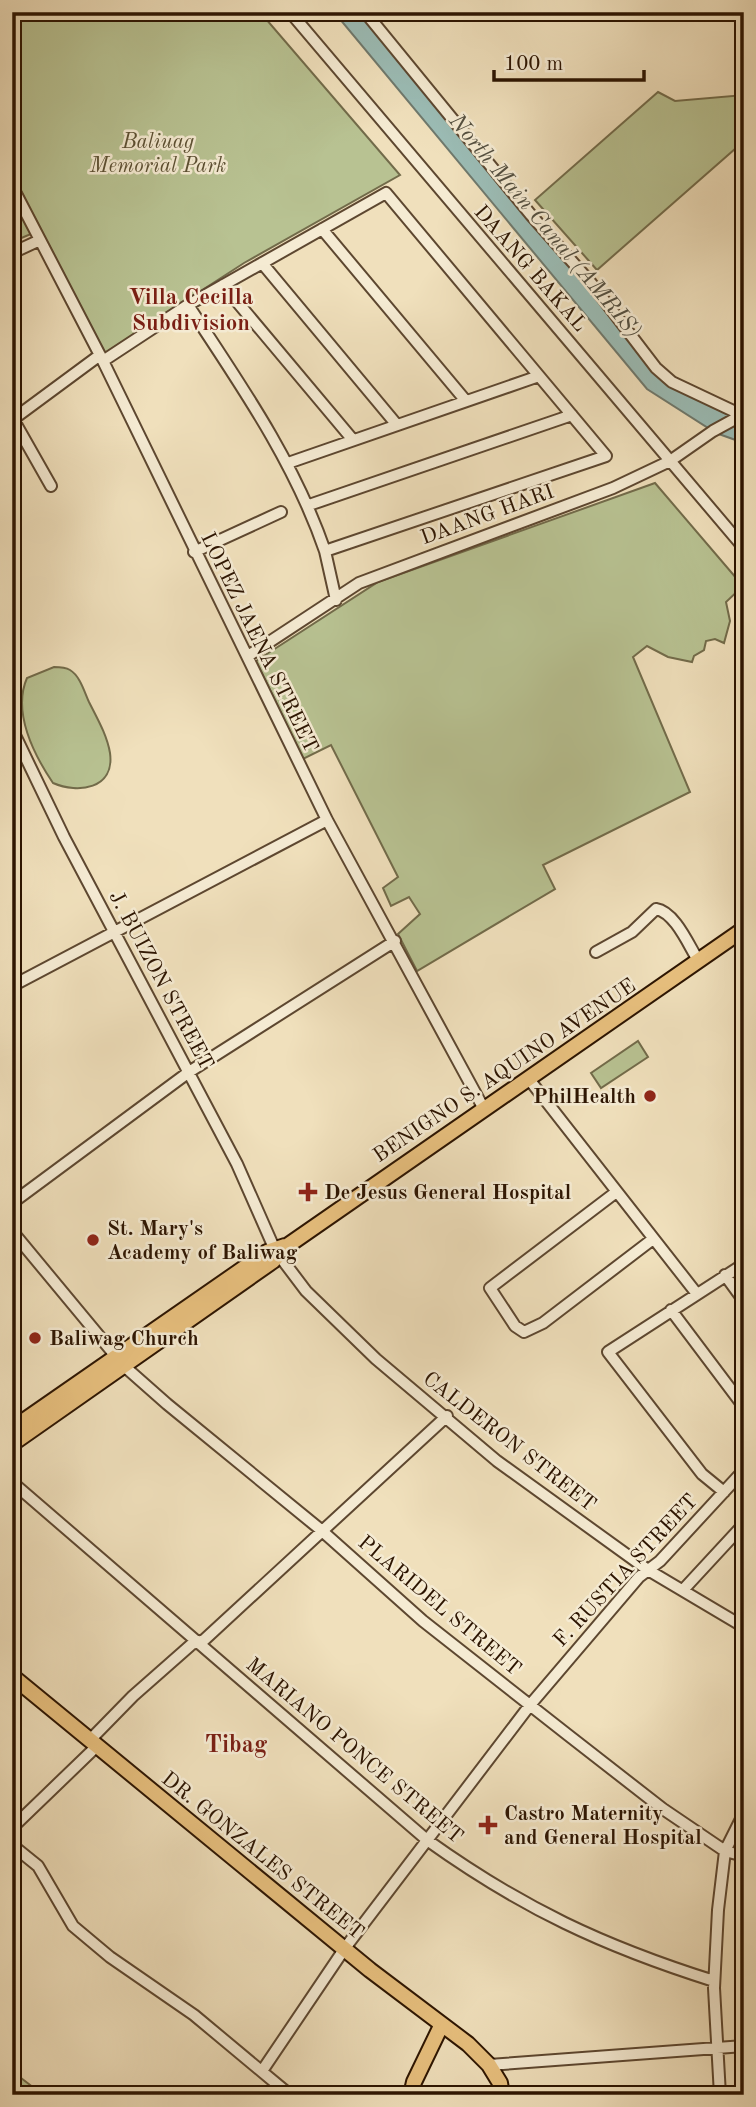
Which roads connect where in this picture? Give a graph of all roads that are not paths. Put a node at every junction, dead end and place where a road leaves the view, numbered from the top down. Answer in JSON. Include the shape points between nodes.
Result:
{"nodes":[{"id":1,"x":290,"y":12,"type":"edge"},
{"id":2,"x":365,"y":12,"type":"edge"},
{"id":3,"x":12,"y":186,"type":"edge"},
{"id":4,"x":322,"y":229,"type":"junction"},
{"id":5,"x":40,"y":240,"type":"junction"},
{"id":6,"x":12,"y":253,"type":"edge"},
{"id":7,"x":262,"y":263,"type":"junction"},
{"id":8,"x":223,"y":285,"type":"junction"},
{"id":9,"x":188,"y":305,"type":"junction"},
{"id":10,"x":102,"y":358,"type":"junction"},
{"id":11,"x":539,"y":376,"type":"junction"},
{"id":12,"x":466,"y":401,"type":"junction"},
{"id":13,"x":572,"y":415,"type":"junction"},
{"id":14,"x":743,"y":415,"type":"edge"},
{"id":15,"x":13,"y":420,"type":"edge"},
{"id":16,"x":397,"y":425,"type":"junction"},
{"id":17,"x":353,"y":440,"type":"junction"},
{"id":18,"x":670,"y":461,"type":"junction"},
{"id":19,"x":288,"y":463,"type":"junction"},
{"id":20,"x":51,"y":486,"type":"dead end"},
{"id":21,"x":309,"y":505,"type":"junction"},
{"id":22,"x":281,"y":512,"type":"dead end"},
{"id":23,"x":744,"y":548,"type":"edge"},
{"id":24,"x":325,"y":551,"type":"junction"},
{"id":25,"x":194,"y":552,"type":"junction"},
{"id":26,"x":336,"y":600,"type":"junction"},
{"id":27,"x":248,"y":656,"type":"junction"},
{"id":28,"x":12,"y":729,"type":"edge"},
{"id":29,"x":327,"y":820,"type":"junction"},
{"id":30,"x":744,"y":929,"type":"edge"},
{"id":31,"x":116,"y":931,"type":"junction"},
{"id":32,"x":395,"y":941,"type":"junction"},
{"id":33,"x":596,"y":952,"type":"dead end"},
{"id":34,"x":698,"y":960,"type":"junction"},
{"id":35,"x":12,"y":986,"type":"edge"},
{"id":36,"x":189,"y":1072,"type":"junction"},
{"id":37,"x":528,"y":1078,"type":"junction"},
{"id":38,"x":484,"y":1109,"type":"junction"},
{"id":39,"x":615,"y":1193,"type":"junction"},
{"id":40,"x":12,"y":1203,"type":"edge"},
{"id":41,"x":12,"y":1231,"type":"edge"},
{"id":42,"x":653,"y":1239,"type":"junction"},
{"id":43,"x":280,"y":1250,"type":"junction"},
{"id":44,"x":744,"y":1264,"type":"edge"},
{"id":45,"x":725,"y":1275,"type":"junction"},
{"id":46,"x":697,"y":1294,"type":"junction"},
{"id":47,"x":744,"y":1301,"type":"edge"},
{"id":48,"x":671,"y":1310,"type":"junction"},
{"id":49,"x":121,"y":1361,"type":"junction"},
{"id":50,"x":744,"y":1407,"type":"edge"},
{"id":51,"x":447,"y":1416,"type":"junction"},
{"id":52,"x":12,"y":1429,"type":"edge"},
{"id":53,"x":12,"y":1444,"type":"edge"},
{"id":54,"x":744,"y":1470,"type":"edge"},
{"id":55,"x":12,"y":1482,"type":"edge"},
{"id":56,"x":724,"y":1492,"type":"junction"},
{"id":57,"x":744,"y":1524,"type":"edge"},
{"id":58,"x":321,"y":1530,"type":"junction"},
{"id":59,"x":648,"y":1570,"type":"junction"},
{"id":60,"x":683,"y":1590,"type":"junction"},
{"id":61,"x":744,"y":1626,"type":"edge"},
{"id":62,"x":198,"y":1642,"type":"junction"},
{"id":63,"x":12,"y":1676,"type":"edge"},
{"id":64,"x":530,"y":1704,"type":"junction"},
{"id":65,"x":94,"y":1743,"type":"junction"},
{"id":66,"x":744,"y":1813,"type":"edge"},
{"id":67,"x":12,"y":1828,"type":"edge"},
{"id":68,"x":427,"y":1840,"type":"junction"},
{"id":69,"x":12,"y":1845,"type":"edge"},
{"id":70,"x":725,"y":1851,"type":"junction"},
{"id":71,"x":744,"y":1856,"type":"edge"},
{"id":72,"x":345,"y":1948,"type":"junction"},
{"id":73,"x":714,"y":1981,"type":"junction"},
{"id":74,"x":441,"y":2026,"type":"junction"},
{"id":75,"x":744,"y":2046,"type":"edge"},
{"id":76,"x":717,"y":2048,"type":"junction"},
{"id":77,"x":489,"y":2065,"type":"junction"},
{"id":78,"x":262,"y":2071,"type":"junction"},
{"id":79,"x":290,"y":2095,"type":"edge"},
{"id":80,"x":411,"y":2095,"type":"edge"},
{"id":81,"x":502,"y":2095,"type":"edge"},
{"id":82,"x":720,"y":2095,"type":"edge"}],
"edges":[{"from":1,"to":18,"type":"street","name":"DAANG BAKAL"},
{"from":2,"to":14,"type":"street","via":[[592,284],[656,368],[672,382]]},
{"from":3,"to":5,"type":"street","name":"LOPEZ JAENA STREET"},
{"from":4,"to":7,"type":"street"},
{"from":4,"to":11,"type":"street","via":[[386,193]]},
{"from":4,"to":12,"type":"street"},
{"from":5,"to":6,"type":"street"},
{"from":5,"to":10,"type":"street","name":"LOPEZ JAENA STREET"},
{"from":7,"to":8,"type":"street"},
{"from":7,"to":16,"type":"street"},
{"from":8,"to":9,"type":"street"},
{"from":8,"to":17,"type":"street"},
{"from":9,"to":10,"type":"street"},
{"from":9,"to":19,"type":"street"},
{"from":10,"to":15,"type":"street"},
{"from":10,"to":25,"type":"street","name":"LOPEZ JAENA STREET"},
{"from":11,"to":12,"type":"street"},
{"from":11,"to":13,"type":"street"},
{"from":12,"to":16,"type":"street"},
{"from":13,"to":21,"type":"street"},
{"from":13,"to":24,"type":"street","via":[[606,456]]},
{"from":14,"to":18,"type":"street","name":"DAANG HARI"},
{"from":15,"to":20,"type":"street"},
{"from":16,"to":17,"type":"street"},
{"from":17,"to":19,"type":"street"},
{"from":18,"to":23,"type":"street","name":"DAANG BAKAL"},
{"from":18,"to":26,"type":"street","name":"DAANG HARI","via":[[613,488],[368,579]]},
{"from":19,"to":21,"type":"street"},
{"from":21,"to":24,"type":"street"},
{"from":22,"to":25,"type":"street"},
{"from":24,"to":26,"type":"street"},
{"from":25,"to":27,"type":"street","name":"LOPEZ JAENA STREET"},
{"from":26,"to":27,"type":"street","name":"DAANG HARI"},
{"from":27,"to":29,"type":"street","name":"LOPEZ JAENA STREET"},
{"from":28,"to":31,"type":"street","name":"J. BUIZON STREET"},
{"from":29,"to":31,"type":"street"},
{"from":29,"to":32,"type":"street","name":"LOPEZ JAENA STREET"},
{"from":30,"to":34,"type":"main road","name":"BENIGNO S. AQUINO AVENUE"},
{"from":31,"to":35,"type":"street"},
{"from":31,"to":36,"type":"street","name":"J. BUIZON STREET"},
{"from":32,"to":36,"type":"street"},
{"from":32,"to":38,"type":"street","name":"LOPEZ JAENA STREET"},
{"from":33,"to":34,"type":"street","via":[[632,932],[656,909],[671,918]]},
{"from":34,"to":37,"type":"main road","name":"BENIGNO S. AQUINO AVENUE"},
{"from":36,"to":40,"type":"street"},
{"from":36,"to":43,"type":"street","name":"J. BUIZON STREET"},
{"from":37,"to":38,"type":"main road","name":"BENIGNO S. AQUINO AVENUE"},
{"from":37,"to":39,"type":"street"},
{"from":38,"to":43,"type":"main road","name":"BENIGNO S. AQUINO AVENUE"},
{"from":39,"to":42,"type":"street"},
{"from":39,"to":42,"type":"street","via":[[490,1289],[514,1326],[524,1332],[543,1323]]},
{"from":41,"to":49,"type":"street","name":"PLARIDEL STREET"},
{"from":42,"to":46,"type":"street"},
{"from":43,"to":49,"type":"main road","name":"BENIGNO S. AQUINO AVENUE","via":[[267,1252]]},
{"from":43,"to":51,"type":"street","name":"CALDERON STREET","via":[[306,1291],[376,1359]]},
{"from":44,"to":45,"type":"street"},
{"from":45,"to":46,"type":"street"},
{"from":45,"to":47,"type":"street"},
{"from":46,"to":48,"type":"street"},
{"from":48,"to":50,"type":"street"},
{"from":48,"to":56,"type":"street","via":[[608,1352],[694,1465]]},
{"from":49,"to":52,"type":"main road","name":"BENIGNO S. AQUINO AVENUE"},
{"from":49,"to":53,"type":"main road","name":"BENIGNO S. AQUINO AVENUE"},
{"from":49,"to":58,"type":"street","name":"PLARIDEL STREET"},
{"from":51,"to":58,"type":"street"},
{"from":51,"to":59,"type":"street","name":"CALDERON STREET","via":[[536,1490]]},
{"from":54,"to":56,"type":"street","name":"F. RUSTIA STREET"},
{"from":55,"to":62,"type":"street","name":"MARIANO PONCE STREET"},
{"from":56,"to":59,"type":"street","name":"F. RUSTIA STREET"},
{"from":57,"to":60,"type":"street"},
{"from":58,"to":62,"type":"street"},
{"from":58,"to":64,"type":"street","name":"PLARIDEL STREET","via":[[423,1621]]},
{"from":59,"to":60,"type":"street","name":"CALDERON STREET"},
{"from":59,"to":64,"type":"street","name":"F. RUSTIA STREET"},
{"from":60,"to":61,"type":"street","name":"CALDERON STREET"},
{"from":62,"to":65,"type":"street","via":[[133,1696]]},
{"from":62,"to":68,"type":"street","name":"MARIANO PONCE STREET"},
{"from":63,"to":65,"type":"main road","name":"DR. GONZALES STREET"},
{"from":64,"to":68,"type":"street","name":"F. RUSTIA STREET"},
{"from":64,"to":70,"type":"street","name":"PLARIDEL STREET","via":[[663,1809]]},
{"from":65,"to":67,"type":"street"},
{"from":65,"to":72,"type":"main road","name":"DR. GONZALES STREET"},
{"from":66,"to":70,"type":"street"},
{"from":68,"to":72,"type":"street","name":"F. RUSTIA STREET"},
{"from":68,"to":73,"type":"street","name":"MARIANO PONCE STREET","via":[[474,1873],[578,1932],[639,1958]]},
{"from":69,"to":78,"type":"street","via":[[38,1867],[73,1926]]},
{"from":70,"to":71,"type":"street","name":"PLARIDEL STREET"},
{"from":70,"to":73,"type":"street"},
{"from":72,"to":74,"type":"main road","name":"DR. GONZALES STREET"},
{"from":72,"to":78,"type":"street","name":"F. RUSTIA STREET"},
{"from":73,"to":76,"type":"street"},
{"from":74,"to":77,"type":"main road","name":"DR. GONZALES STREET"},
{"from":74,"to":80,"type":"main road"},
{"from":75,"to":76,"type":"street"},
{"from":76,"to":77,"type":"street"},
{"from":76,"to":82,"type":"street"},
{"from":77,"to":81,"type":"main road","name":"DR. GONZALES STREET"},
{"from":78,"to":79,"type":"street"}]}
